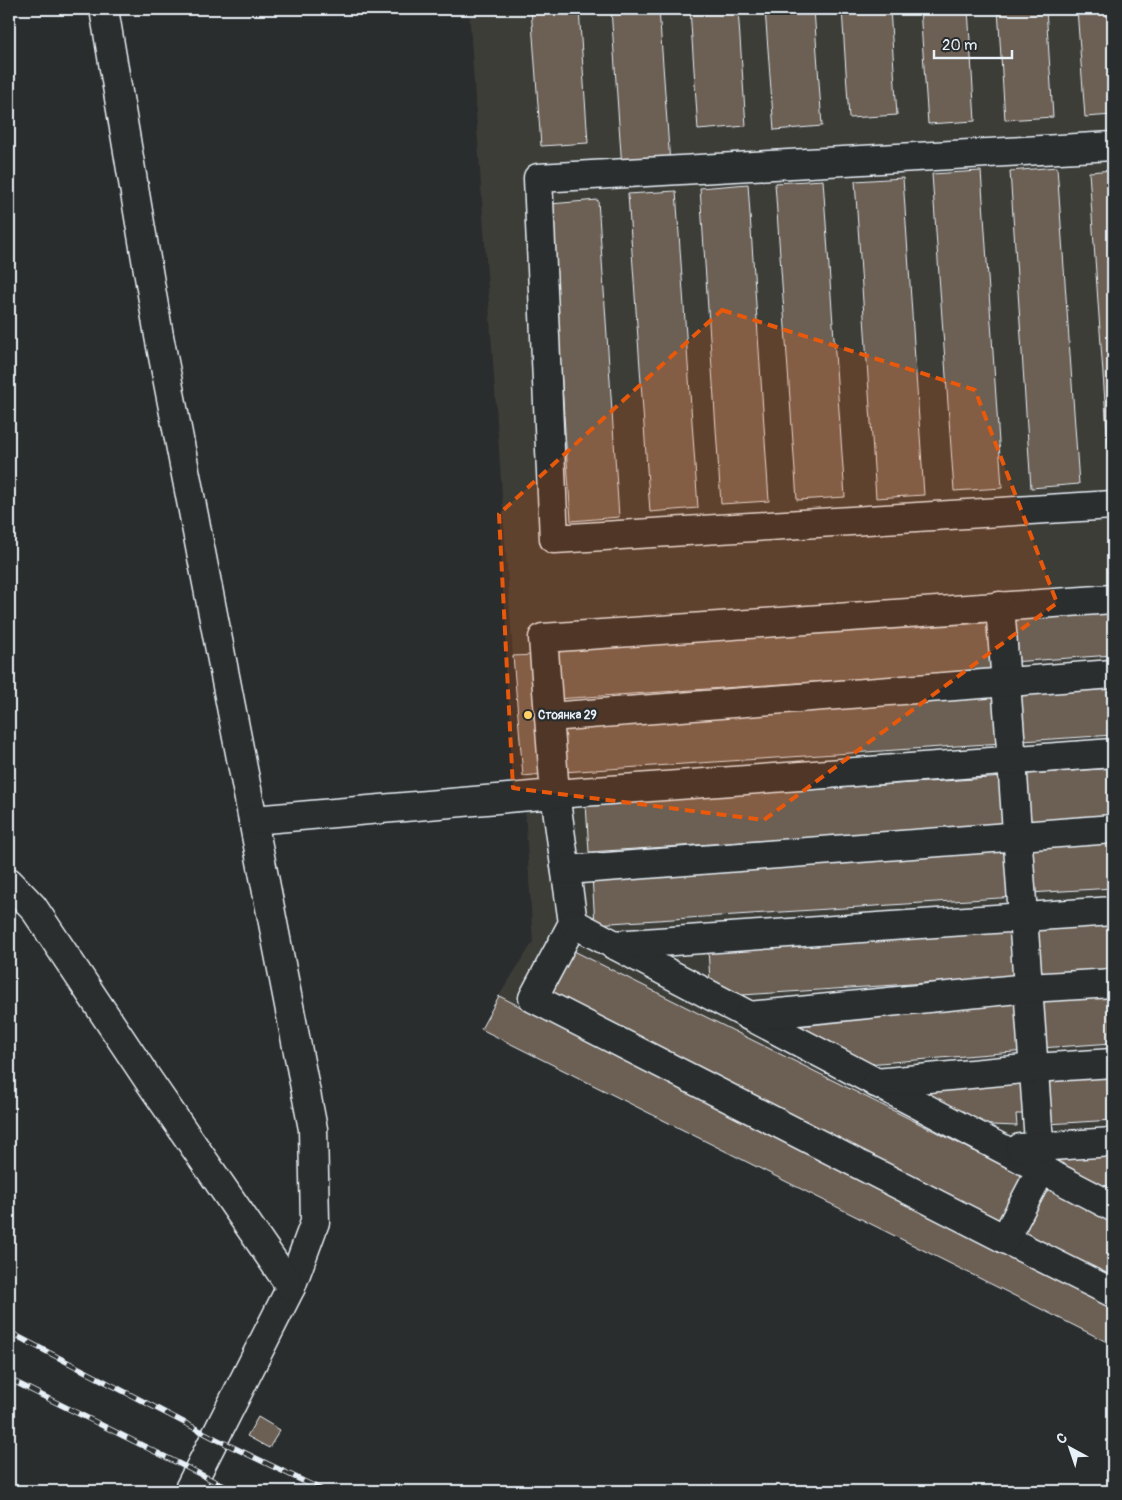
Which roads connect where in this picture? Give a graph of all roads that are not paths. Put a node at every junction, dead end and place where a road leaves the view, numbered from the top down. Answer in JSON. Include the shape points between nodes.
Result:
{"nodes":[{"id":1,"x":104,"y":9,"type":"edge"},
{"id":2,"x":1113,"y":146,"type":"edge"},
{"id":3,"x":1113,"y":505,"type":"edge"},
{"id":4,"x":1113,"y":598,"type":"edge"},
{"id":5,"x":1000,"y":606,"type":"junction"},
{"id":6,"x":1113,"y":674,"type":"edge"},
{"id":7,"x":1006,"y":681,"type":"junction"},
{"id":8,"x":549,"y":717,"type":"junction"},
{"id":9,"x":1113,"y":754,"type":"edge"},
{"id":10,"x":1012,"y":761,"type":"junction"},
{"id":11,"x":555,"y":794,"type":"junction"},
{"id":12,"x":253,"y":820,"type":"junction"},
{"id":13,"x":1113,"y":829,"type":"edge"},
{"id":14,"x":1018,"y":835,"type":"junction"},
{"id":15,"x":566,"y":870,"type":"junction"},
{"id":16,"x":9,"y":882,"type":"edge"},
{"id":17,"x":1113,"y":911,"type":"edge"},
{"id":18,"x":1023,"y":918,"type":"junction"},
{"id":19,"x":573,"y":923,"type":"junction"},
{"id":20,"x":614,"y":945,"type":"junction"},
{"id":21,"x":1113,"y":983,"type":"edge"},
{"id":22,"x":1028,"y":988,"type":"junction"},
{"id":23,"x":749,"y":1016,"type":"junction"},
{"id":24,"x":1113,"y":1063,"type":"edge"},
{"id":25,"x":1034,"y":1068,"type":"junction"},
{"id":26,"x":876,"y":1083,"type":"junction"},
{"id":27,"x":1113,"y":1142,"type":"edge"},
{"id":28,"x":1040,"y":1158,"type":"junction"},
{"id":29,"x":1113,"y":1207,"type":"edge"},
{"id":30,"x":1005,"y":1239,"type":"junction"},
{"id":31,"x":291,"y":1287,"type":"junction"},
{"id":32,"x":1113,"y":1293,"type":"edge"},
{"id":33,"x":188,"y":1491,"type":"edge"}],
"edges":[{"from":1,"to":12,"type":"street","via":[[159,336]]},
{"from":2,"to":3,"type":"street","via":[[538,178],[554,539]]},
{"from":4,"to":5,"type":"street"},
{"from":5,"to":7,"type":"street"},
{"from":5,"to":8,"type":"street","via":[[543,638]]},
{"from":6,"to":7,"type":"street"},
{"from":7,"to":8,"type":"street"},
{"from":7,"to":10,"type":"street"},
{"from":8,"to":11,"type":"street"},
{"from":9,"to":10,"type":"street"},
{"from":10,"to":11,"type":"street"},
{"from":10,"to":14,"type":"street"},
{"from":11,"to":12,"type":"street"},
{"from":11,"to":15,"type":"street"},
{"from":12,"to":31,"type":"street","via":[[313,1129],[315,1222]]},
{"from":13,"to":14,"type":"street"},
{"from":14,"to":15,"type":"street"},
{"from":14,"to":18,"type":"street"},
{"from":15,"to":19,"type":"street"},
{"from":16,"to":31,"type":"street","via":[[32,907]]},
{"from":17,"to":18,"type":"street"},
{"from":18,"to":20,"type":"street"},
{"from":18,"to":22,"type":"street"},
{"from":19,"to":20,"type":"street"},
{"from":19,"to":30,"type":"street","via":[[533,998]]},
{"from":20,"to":23,"type":"street"},
{"from":21,"to":22,"type":"street"},
{"from":22,"to":23,"type":"street"},
{"from":22,"to":25,"type":"street"},
{"from":23,"to":26,"type":"street"},
{"from":24,"to":25,"type":"street"},
{"from":25,"to":26,"type":"street"},
{"from":25,"to":28,"type":"street"},
{"from":26,"to":28,"type":"street","via":[[1002,1149]]},
{"from":27,"to":28,"type":"street"},
{"from":28,"to":29,"type":"street"},
{"from":28,"to":30,"type":"street"},
{"from":30,"to":32,"type":"street"},
{"from":31,"to":33,"type":"street"}]}
